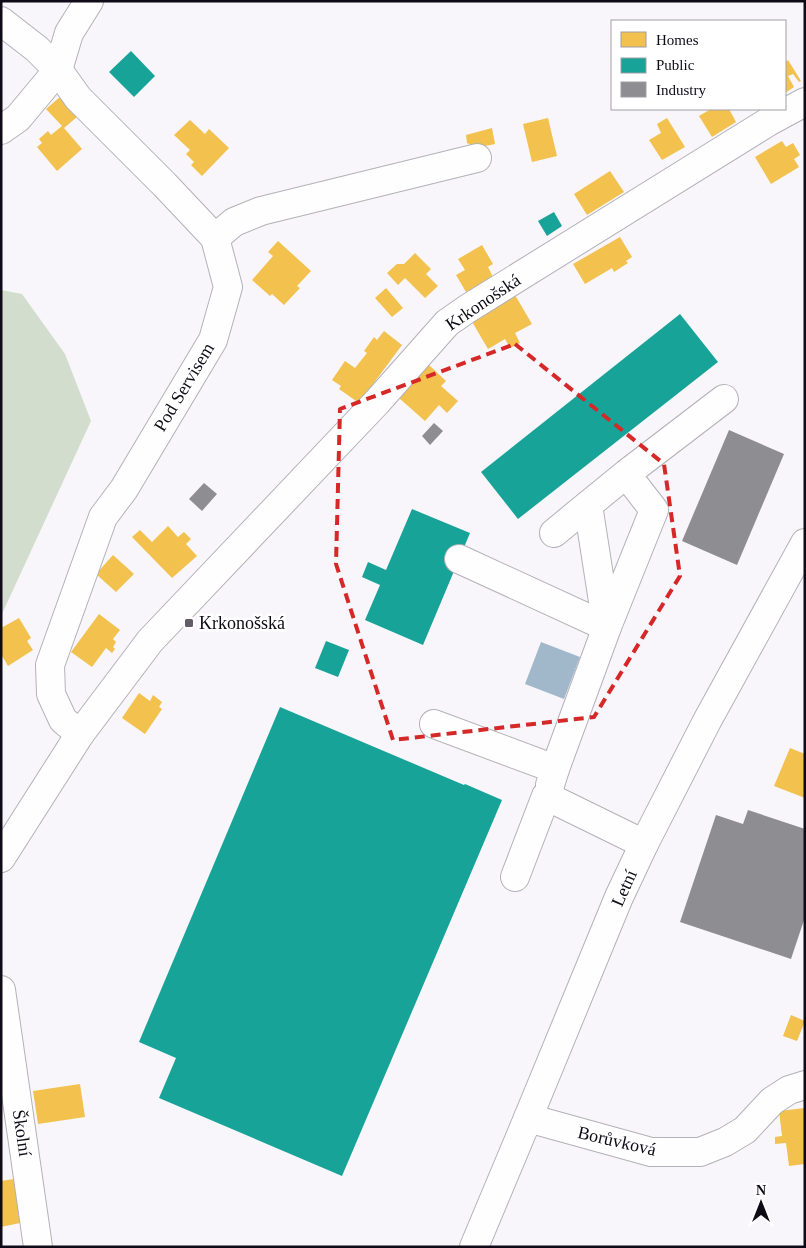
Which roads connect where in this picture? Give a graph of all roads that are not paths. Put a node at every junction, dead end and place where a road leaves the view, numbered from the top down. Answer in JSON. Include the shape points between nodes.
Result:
{"nodes":[{"id":1,"x":89,"y":1,"type":"edge"},
{"id":2,"x":1,"y":20,"type":"edge"},
{"id":3,"x":58,"y":70,"type":"junction"},
{"id":4,"x":805,"y":102,"type":"edge"},
{"id":5,"x":1,"y":130,"type":"edge"},
{"id":6,"x":477,"y":158,"type":"dead end"},
{"id":7,"x":216,"y":238,"type":"junction"},
{"id":8,"x":724,"y":398,"type":"dead end"},
{"id":9,"x":626,"y":474,"type":"junction"},
{"id":10,"x":588,"y":505,"type":"junction"},
{"id":11,"x":554,"y":533,"type":"dead end"},
{"id":12,"x":805,"y":543,"type":"edge"},
{"id":13,"x":459,"y":559,"type":"dead end"},
{"id":14,"x":607,"y":627,"type":"junction"},
{"id":15,"x":434,"y":724,"type":"dead end"},
{"id":16,"x":80,"y":734,"type":"junction"},
{"id":17,"x":555,"y":769,"type":"junction"},
{"id":18,"x":546,"y":796,"type":"junction"},
{"id":19,"x":644,"y":844,"type":"junction"},
{"id":20,"x":1,"y":858,"type":"edge"},
{"id":21,"x":515,"y":877,"type":"dead end"},
{"id":22,"x":1,"y":990,"type":"edge"},
{"id":23,"x":805,"y":1085,"type":"edge"},
{"id":24,"x":528,"y":1118,"type":"junction"},
{"id":25,"x":38,"y":1247,"type":"edge"},
{"id":26,"x":474,"y":1247,"type":"edge"}],
"edges":[{"from":1,"to":3,"type":"street","via":[[69,33]]},
{"from":2,"to":3,"type":"street"},
{"from":3,"to":5,"type":"street","via":[[18,118]]},
{"from":3,"to":7,"type":"street","via":[[78,98]]},
{"from":4,"to":16,"type":"street","name":"Krkonošská","via":[[447,323],[377,402],[150,641]]},
{"from":6,"to":7,"type":"street","via":[[262,211],[234,222]]},
{"from":7,"to":16,"type":"street","name":"Pod Servisem","via":[[228,287],[213,340],[124,489],[103,517],[50,665],[51,694],[63,720]]},
{"from":8,"to":9,"type":"street"},
{"from":9,"to":10,"type":"street"},
{"from":9,"to":14,"type":"street","via":[[654,510]]},
{"from":10,"to":11,"type":"street"},
{"from":10,"to":14,"type":"street"},
{"from":12,"to":19,"type":"street","name":"Letní"},
{"from":13,"to":14,"type":"street"},
{"from":14,"to":17,"type":"street"},
{"from":15,"to":17,"type":"street"},
{"from":16,"to":20,"type":"street","name":"Krkonošská"},
{"from":17,"to":18,"type":"street"},
{"from":18,"to":19,"type":"street"},
{"from":18,"to":21,"type":"street"},
{"from":19,"to":24,"type":"street","name":"Letní"},
{"from":22,"to":25,"type":"street","name":"Školní"},
{"from":23,"to":24,"type":"street","name":"Borůvková","via":[[772,1101],[746,1130],[700,1152],[651,1152]]},
{"from":24,"to":26,"type":"street","name":"Letní"}]}
